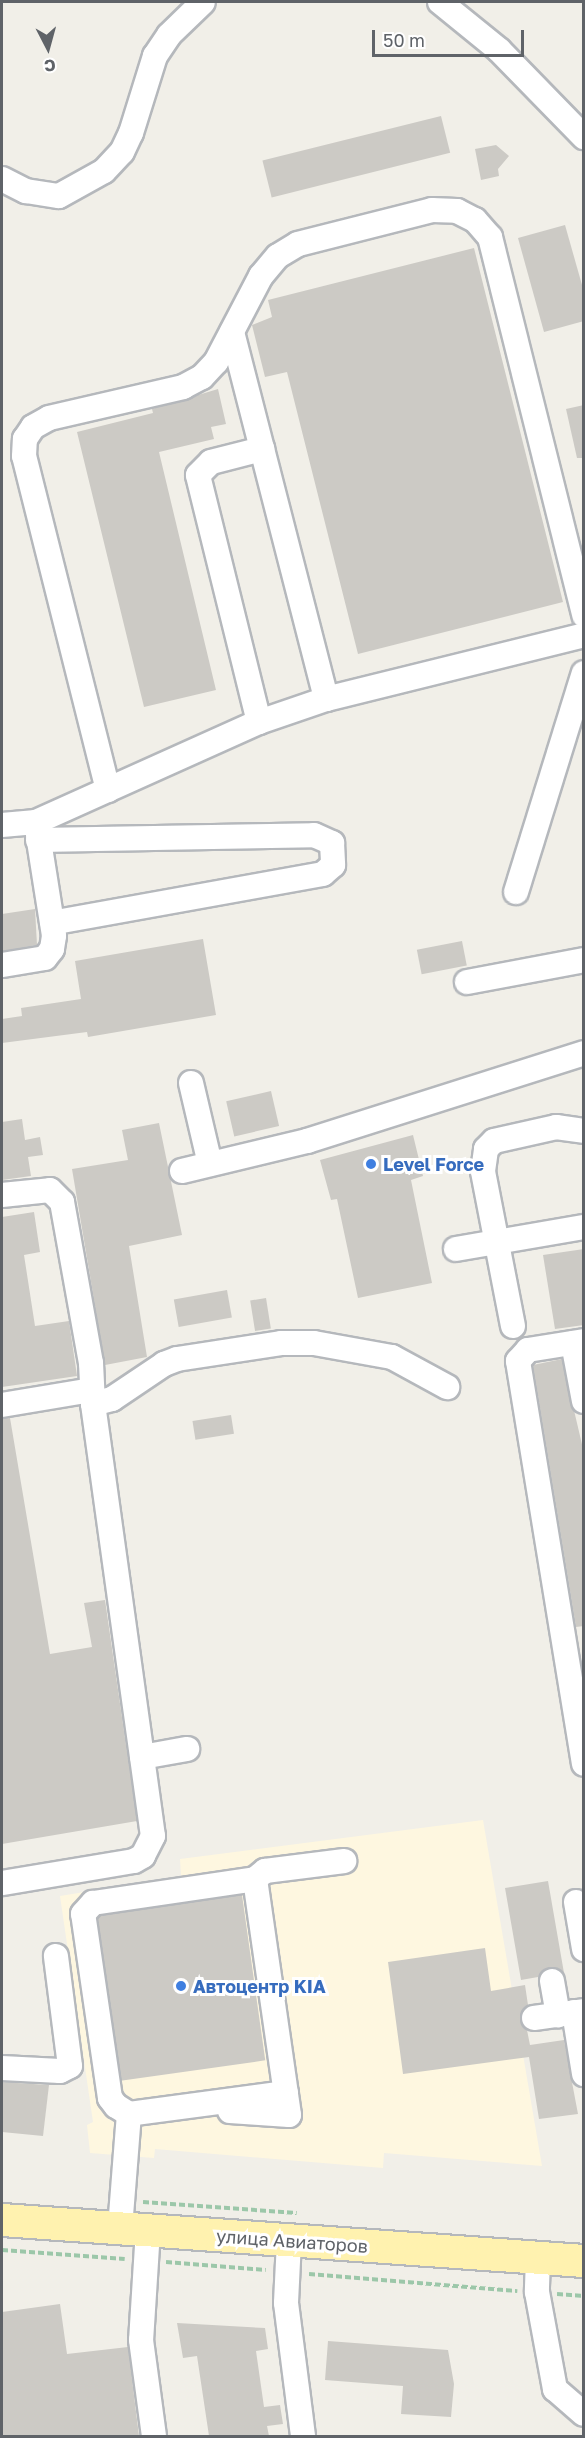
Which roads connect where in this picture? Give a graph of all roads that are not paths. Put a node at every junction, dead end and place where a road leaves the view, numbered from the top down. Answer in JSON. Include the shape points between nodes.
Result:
{"nodes":[{"id":1,"x":203,"y":2,"type":"edge"},
{"id":2,"x":440,"y":2,"type":"edge"},
{"id":3,"x":584,"y":137,"type":"edge"},
{"id":4,"x":2,"y":179,"type":"edge"},
{"id":5,"x":232,"y":332,"type":"junction"},
{"id":6,"x":262,"y":449,"type":"junction"},
{"id":7,"x":584,"y":615,"type":"edge"},
{"id":8,"x":584,"y":635,"type":"edge"},
{"id":9,"x":584,"y":674,"type":"edge"},
{"id":10,"x":326,"y":699,"type":"junction"},
{"id":11,"x":259,"y":722,"type":"junction"},
{"id":12,"x":108,"y":790,"type":"junction"},
{"id":13,"x":2,"y":825,"type":"edge"},
{"id":14,"x":37,"y":831,"type":"junction"},
{"id":15,"x":516,"y":892,"type":"dead end"},
{"id":16,"x":52,"y":922,"type":"junction"},
{"id":17,"x":584,"y":960,"type":"edge"},
{"id":18,"x":2,"y":965,"type":"edge"},
{"id":19,"x":468,"y":982,"type":"dead end"},
{"id":20,"x":584,"y":1053,"type":"edge"},
{"id":21,"x":191,"y":1083,"type":"dead end"},
{"id":22,"x":584,"y":1131,"type":"edge"},
{"id":23,"x":210,"y":1164,"type":"junction"},
{"id":24,"x":182,"y":1171,"type":"dead end"},
{"id":25,"x":2,"y":1195,"type":"edge"},
{"id":26,"x":584,"y":1227,"type":"edge"},
{"id":27,"x":497,"y":1242,"type":"junction"},
{"id":28,"x":456,"y":1249,"type":"dead end"},
{"id":29,"x":513,"y":1326,"type":"dead end"},
{"id":30,"x":578,"y":1342,"type":"edge"},
{"id":31,"x":447,"y":1387,"type":"dead end"},
{"id":32,"x":92,"y":1397,"type":"junction"},
{"id":33,"x":584,"y":1401,"type":"edge"},
{"id":34,"x":2,"y":1405,"type":"edge"},
{"id":35,"x":187,"y":1749,"type":"dead end"},
{"id":36,"x":142,"y":1757,"type":"junction"},
{"id":37,"x":584,"y":1764,"type":"edge"},
{"id":38,"x":344,"y":1861,"type":"dead end"},
{"id":39,"x":255,"y":1879,"type":"junction"},
{"id":40,"x":2,"y":1883,"type":"edge"},
{"id":41,"x":576,"y":1902,"type":"dead end"},
{"id":42,"x":584,"y":1948,"type":"edge"},
{"id":43,"x":56,"y":1956,"type":"dead end"},
{"id":44,"x":552,"y":1981,"type":"dead end"},
{"id":45,"x":562,"y":2014,"type":"edge"},
{"id":46,"x":2,"y":2068,"type":"edge"},
{"id":47,"x":584,"y":2074,"type":"edge"},
{"id":48,"x":129,"y":2114,"type":"junction"},
{"id":49,"x":2,"y":2220,"type":"edge"},
{"id":50,"x":134,"y":2229,"type":"junction"},
{"id":51,"x":289,"y":2241,"type":"junction"},
{"id":52,"x":538,"y":2258,"type":"junction"},
{"id":53,"x":584,"y":2261,"type":"edge"},
{"id":54,"x":584,"y":2414,"type":"edge"},
{"id":55,"x":154,"y":2436,"type":"edge"},
{"id":56,"x":303,"y":2436,"type":"edge"}],
"edges":[{"from":1,"to":4,"type":"street","via":[[169,35],[155,56],[131,133],[122,152],[104,171],[59,196],[26,191]]},
{"from":2,"to":3,"type":"street","via":[[499,50]]},
{"from":5,"to":6,"type":"street"},
{"from":5,"to":7,"type":"street","via":[[261,276],[278,256],[298,244],[432,210],[458,211],[475,220],[490,237]]},
{"from":5,"to":12,"type":"street","via":[[216,362],[193,382],[49,418],[33,426],[26,439],[24,456]]},
{"from":6,"to":10,"type":"street"},
{"from":6,"to":11,"type":"street","via":[[211,462],[198,475]]},
{"from":8,"to":10,"type":"street"},
{"from":9,"to":15,"type":"street"},
{"from":10,"to":11,"type":"street"},
{"from":11,"to":12,"type":"street"},
{"from":12,"to":14,"type":"street"},
{"from":13,"to":14,"type":"street"},
{"from":14,"to":16,"type":"street"},
{"from":14,"to":16,"type":"street","via":[[314,835],[332,843],[333,865],[323,874]]},
{"from":16,"to":18,"type":"street","via":[[52,948],[45,958]]},
{"from":17,"to":19,"type":"street"},
{"from":20,"to":23,"type":"street","via":[[307,1141]]},
{"from":21,"to":23,"type":"street"},
{"from":22,"to":27,"type":"street","via":[[556,1127],[494,1141],[486,1149],[483,1171]]},
{"from":23,"to":24,"type":"street"},
{"from":25,"to":32,"type":"street","via":[[50,1190],[62,1202],[91,1363]]},
{"from":26,"to":27,"type":"street"},
{"from":27,"to":28,"type":"street"},
{"from":27,"to":29,"type":"street"},
{"from":30,"to":33,"type":"street"},
{"from":30,"to":37,"type":"street","via":[[528,1350],[518,1361],[518,1372]]},
{"from":31,"to":32,"type":"street","via":[[392,1358],[314,1343],[281,1343],[177,1359],[112,1399]]},
{"from":32,"to":34,"type":"street"},
{"from":32,"to":36,"type":"street"},
{"from":35,"to":36,"type":"street"},
{"from":36,"to":40,"type":"street","via":[[153,1836],[143,1856]]},
{"from":38,"to":39,"type":"street","via":[[265,1871]]},
{"from":39,"to":48,"type":"street","via":[[86,1907],[82,1922],[110,2098]]},
{"from":39,"to":48,"type":"street","via":[[289,2115],[178,2107]]},
{"from":41,"to":42,"type":"street"},
{"from":43,"to":46,"type":"street","via":[[70,2066],[60,2071]]},
{"from":44,"to":45,"type":"street"},
{"from":45,"to":47,"type":"street"},
{"from":48,"to":50,"type":"street"},
{"from":49,"to":50,"type":"main road","name":"улица Авиаторов"},
{"from":50,"to":51,"type":"main road","name":"улица Авиаторов"},
{"from":50,"to":55,"type":"street","via":[[141,2340]]},
{"from":51,"to":52,"type":"main road","name":"улица Авиаторов"},
{"from":51,"to":56,"type":"street","via":[[286,2303]]},
{"from":52,"to":53,"type":"main road","name":"улица Авиаторов"},
{"from":52,"to":54,"type":"street","via":[[537,2292],[555,2389]]}]}
